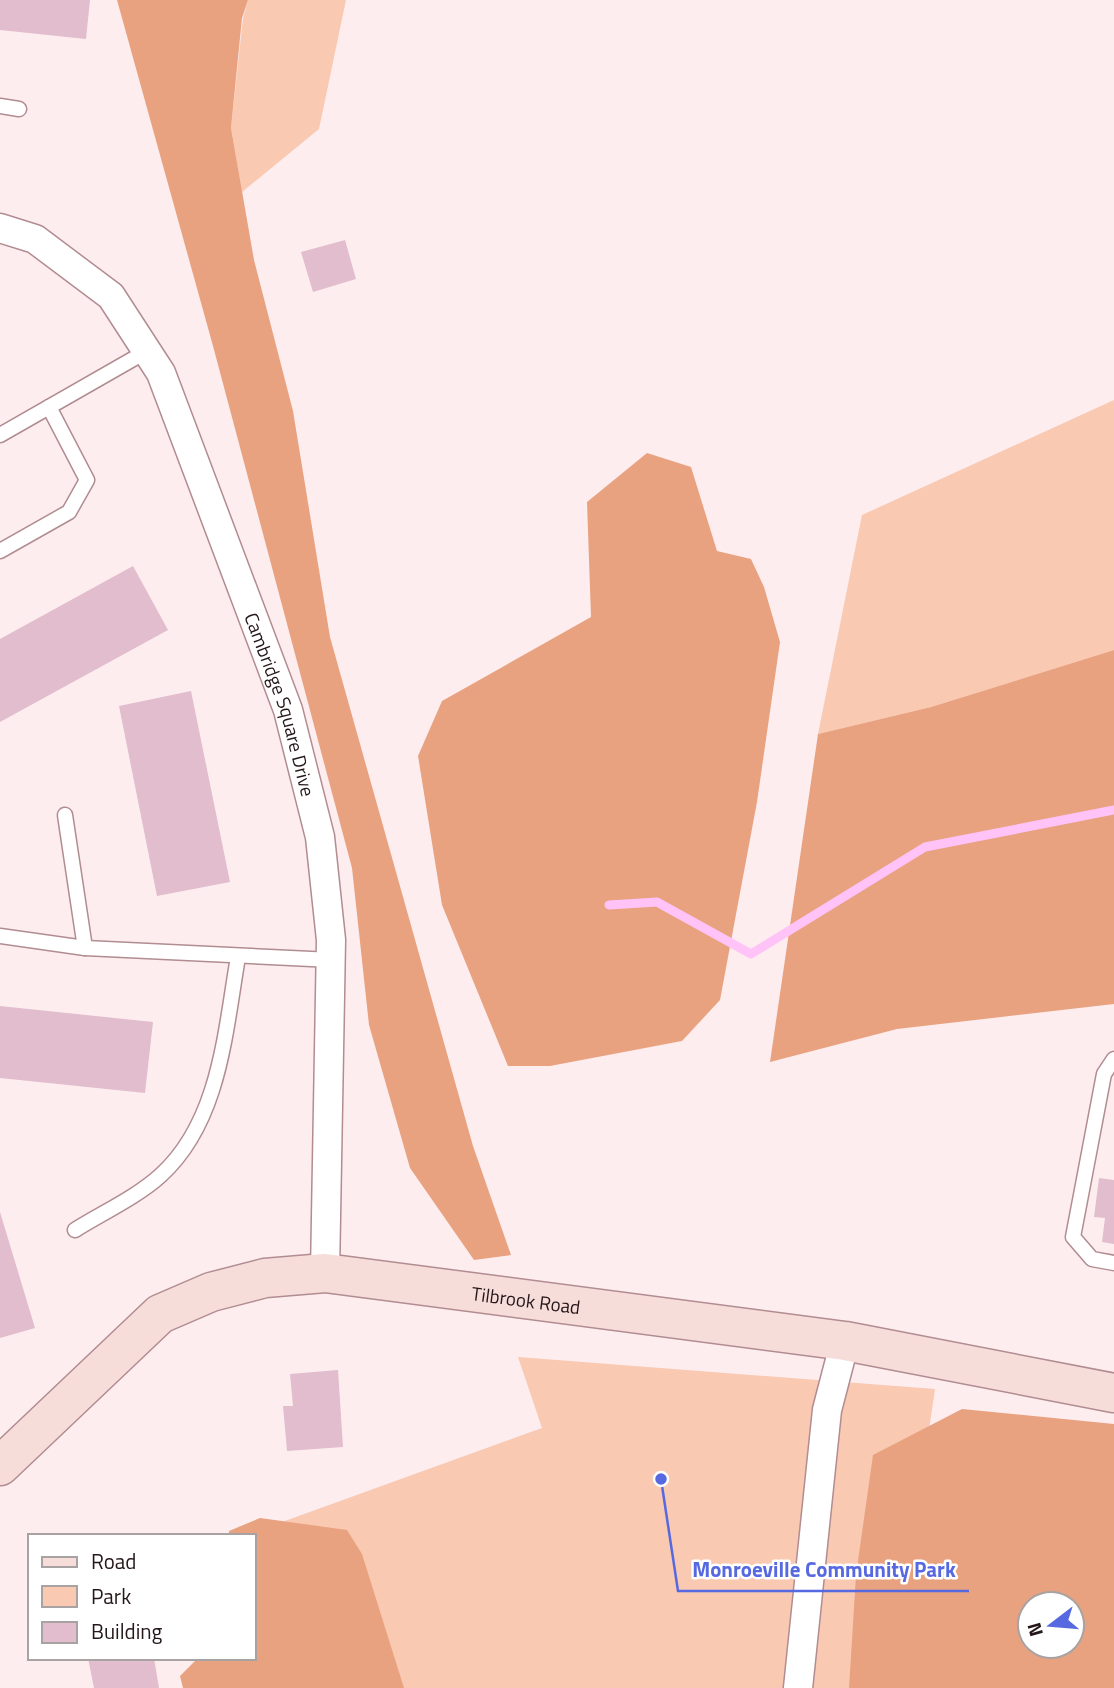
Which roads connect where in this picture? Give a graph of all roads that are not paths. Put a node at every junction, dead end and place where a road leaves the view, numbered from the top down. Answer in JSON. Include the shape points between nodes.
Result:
{"nodes":[{"id":1,"x":0,"y":106,"type":"edge"},
{"id":2,"x":19,"y":109,"type":"dead end"},
{"id":3,"x":0,"y":228,"type":"edge"},
{"id":4,"x":147,"y":351,"type":"junction"},
{"id":5,"x":49,"y":407,"type":"junction"},
{"id":6,"x":0,"y":435,"type":"edge"},
{"id":7,"x":0,"y":551,"type":"edge"},
{"id":8,"x":65,"y":814,"type":"dead end"},
{"id":9,"x":0,"y":936,"type":"edge"},
{"id":10,"x":85,"y":948,"type":"junction"},
{"id":11,"x":238,"y":957,"type":"junction"},
{"id":12,"x":332,"y":960,"type":"junction"},
{"id":13,"x":1114,"y":1059,"type":"edge"},
{"id":14,"x":75,"y":1230,"type":"dead end"},
{"id":15,"x":1114,"y":1264,"type":"edge"},
{"id":16,"x":325,"y":1273,"type":"junction"},
{"id":17,"x":845,"y":1341,"type":"junction"},
{"id":18,"x":1114,"y":1393,"type":"edge"},
{"id":19,"x":0,"y":1466,"type":"edge"},
{"id":20,"x":798,"y":1688,"type":"edge"}],
"edges":[{"from":1,"to":2,"type":"lane"},
{"from":3,"to":4,"type":"street","name":"Cambridge Square Drive","via":[[35,239],[111,296]]},
{"from":4,"to":5,"type":"lane"},
{"from":4,"to":12,"type":"street","name":"Cambridge Square Drive","via":[[161,373],[288,710],[320,837]]},
{"from":5,"to":6,"type":"lane"},
{"from":5,"to":7,"type":"lane","via":[[87,480],[69,513]]},
{"from":8,"to":10,"type":"lane"},
{"from":9,"to":10,"type":"lane"},
{"from":10,"to":11,"type":"lane"},
{"from":11,"to":12,"type":"lane"},
{"from":11,"to":14,"type":"lane","via":[[218,1068],[195,1136],[160,1176]]},
{"from":12,"to":16,"type":"street","name":"Cambridge Square Drive"},
{"from":13,"to":15,"type":"lane","via":[[1104,1074],[1073,1237],[1092,1259]]},
{"from":16,"to":17,"type":"street","name":"Tilbrook Road"},
{"from":16,"to":19,"type":"street","name":"Tilbrook Road","via":[[265,1278],[211,1292],[160,1314]]},
{"from":17,"to":18,"type":"street","name":"Tilbrook Road"},
{"from":17,"to":20,"type":"street","via":[[827,1410]]}]}
